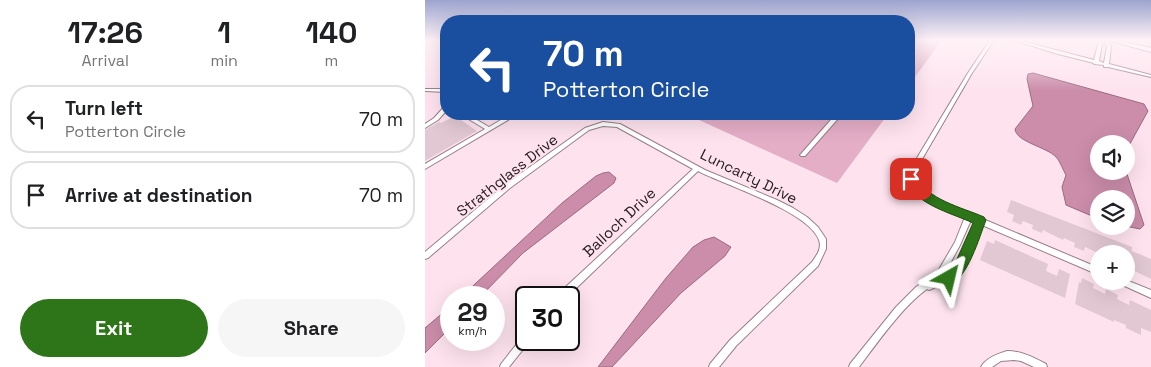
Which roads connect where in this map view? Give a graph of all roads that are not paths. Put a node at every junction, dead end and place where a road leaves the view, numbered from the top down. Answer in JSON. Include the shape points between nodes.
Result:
{"nodes":[{"id":1,"x":981,"y":57,"type":"edge"},
{"id":2,"x":1075,"y":57,"type":"edge"},
{"id":3,"x":1098,"y":57,"type":"edge"},
{"id":4,"x":1107,"y":57,"type":"edge"},
{"id":5,"x":1096,"y":63,"type":"junction"},
{"id":6,"x":1106,"y":66,"type":"junction"},
{"id":7,"x":1151,"y":76,"type":"edge"},
{"id":8,"x":425,"y":90,"type":"edge"},
{"id":9,"x":440,"y":91,"type":"edge"},
{"id":10,"x":440,"y":115,"type":"edge"},
{"id":11,"x":475,"y":120,"type":"edge"},
{"id":12,"x":505,"y":120,"type":"edge"},
{"id":13,"x":834,"y":120,"type":"edge"},
{"id":14,"x":610,"y":124,"type":"joint"},
{"id":15,"x":425,"y":126,"type":"edge"},
{"id":16,"x":489,"y":129,"type":"junction"},
{"id":17,"x":803,"y":155,"type":"dead end"},
{"id":18,"x":425,"y":167,"type":"edge"},
{"id":19,"x":698,"y":168,"type":"junction"},
{"id":20,"x":969,"y":216,"type":"junction"},
{"id":21,"x":980,"y":220,"type":"junction"},
{"id":22,"x":958,"y":243,"type":"junction"},
{"id":23,"x":968,"y":248,"type":"junction"},
{"id":24,"x":425,"y":256,"type":"edge"},
{"id":25,"x":1090,"y":268,"type":"edge"},
{"id":26,"x":573,"y":286,"type":"edge"},
{"id":27,"x":1135,"y":287,"type":"edge"},
{"id":28,"x":919,"y":290,"type":"junction"},
{"id":29,"x":1151,"y":294,"type":"edge"},
{"id":30,"x":517,"y":351,"type":"edge"},
{"id":31,"x":504,"y":367,"type":"edge"},
{"id":32,"x":713,"y":367,"type":"edge"},
{"id":33,"x":853,"y":367,"type":"edge"},
{"id":34,"x":985,"y":367,"type":"edge"},
{"id":35,"x":1043,"y":367,"type":"edge"}],
"edges":[{"from":1,"to":20,"type":"street","via":[[911,173],[914,187],[929,199]]},
{"from":2,"to":5,"type":"street"},
{"from":3,"to":5,"type":"street"},
{"from":4,"to":6,"type":"street"},
{"from":5,"to":6,"type":"street"},
{"from":6,"to":7,"type":"street"},
{"from":8,"to":9,"type":"street"},
{"from":10,"to":15,"type":"street"},
{"from":11,"to":16,"type":"street"},
{"from":12,"to":16,"type":"street"},
{"from":13,"to":17,"type":"street"},
{"from":14,"to":19,"type":"street","name":"Luncarty Drive","via":[[618,125]]},
{"from":14,"to":24,"type":"street","name":"Strathglass Drive","via":[[587,129],[508,186]]},
{"from":16,"to":18,"type":"street"},
{"from":19,"to":26,"type":"street","name":"Balloch Drive"},
{"from":19,"to":32,"type":"street","name":"Luncarty Drive","via":[[798,215],[822,240],[823,252],[815,264],[733,343]]},
{"from":20,"to":21,"type":"street"},
{"from":20,"to":22,"type":"street"},
{"from":21,"to":23,"type":"street"},
{"from":21,"to":25,"type":"street"},
{"from":22,"to":23,"type":"street"},
{"from":22,"to":28,"type":"street","via":[[940,275]]},
{"from":23,"to":28,"type":"street","via":[[949,278]]},
{"from":27,"to":29,"type":"street"},
{"from":28,"to":33,"type":"street"},
{"from":30,"to":31,"type":"street"},
{"from":34,"to":35,"type":"street","via":[[995,358],[1011,355]]}]}
